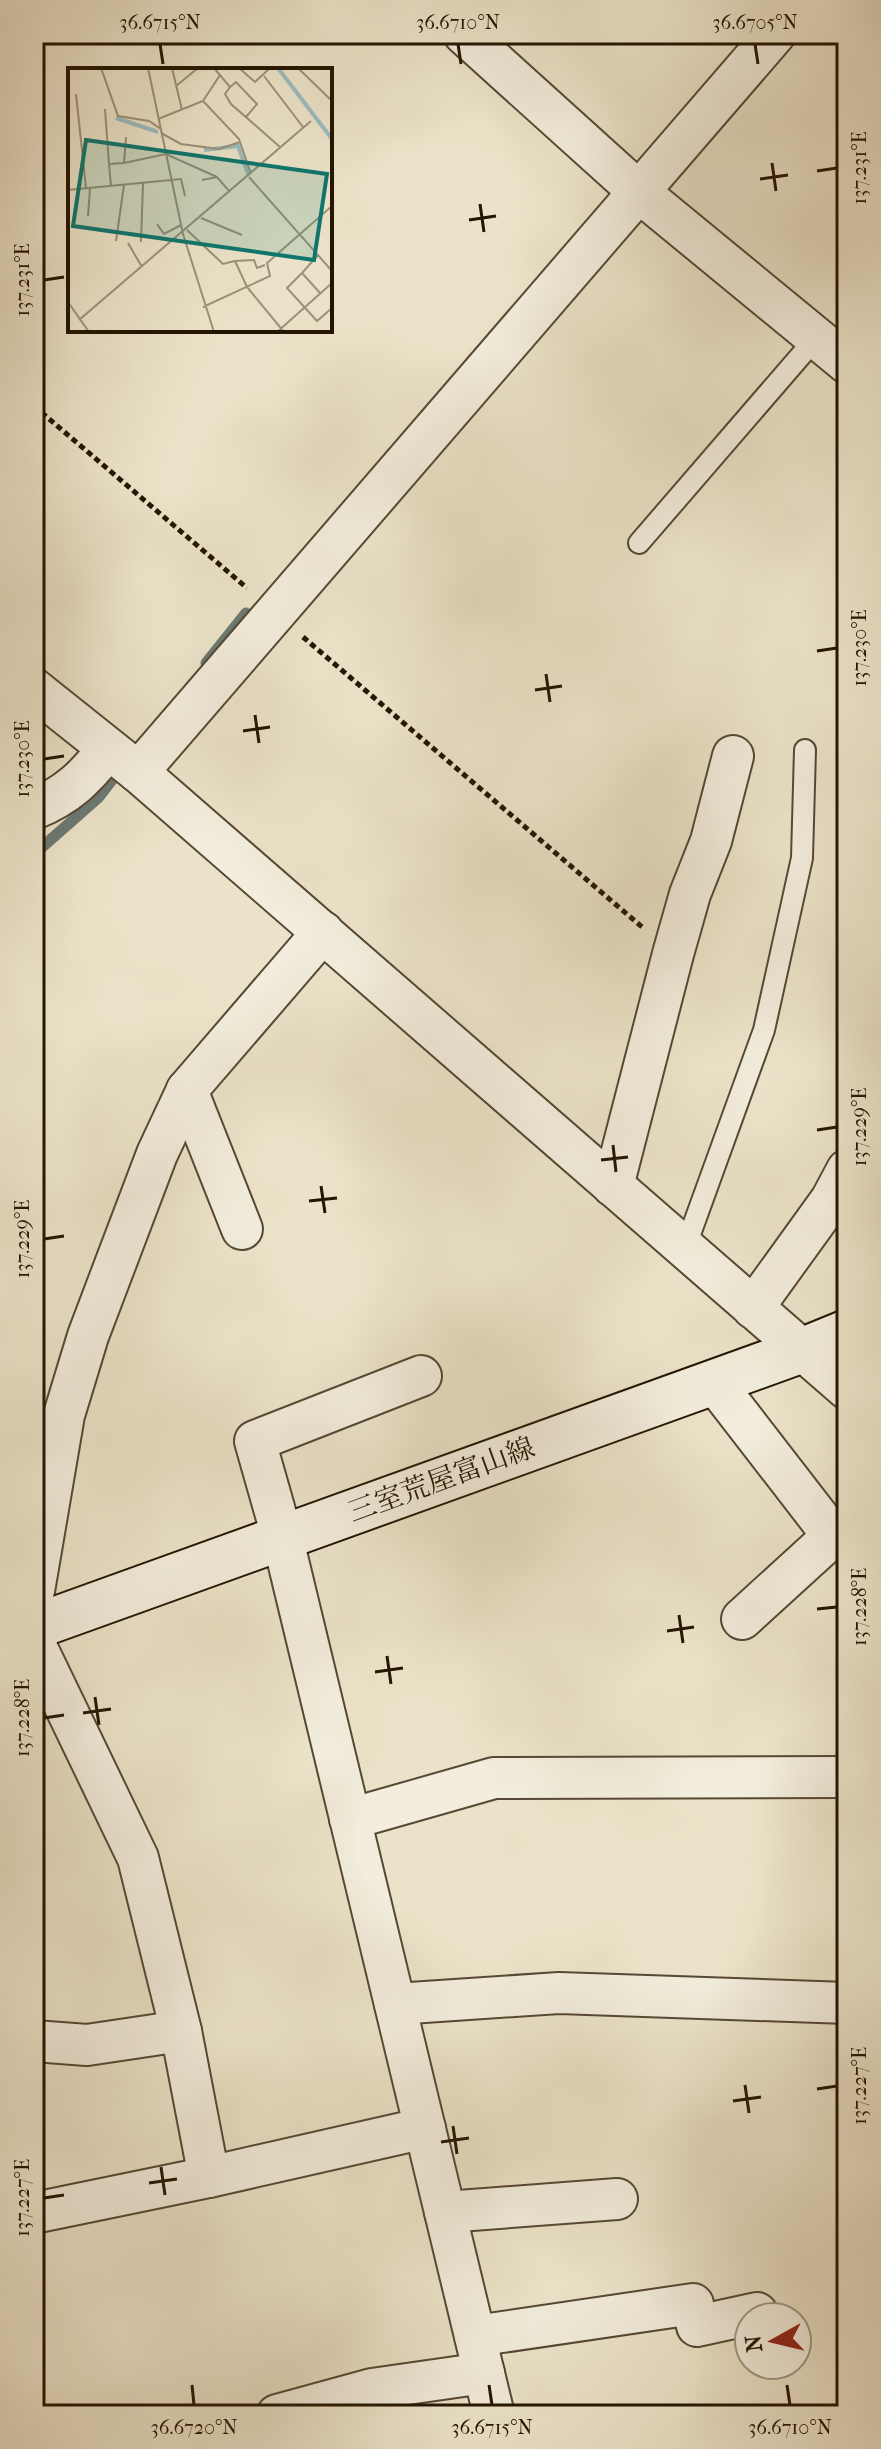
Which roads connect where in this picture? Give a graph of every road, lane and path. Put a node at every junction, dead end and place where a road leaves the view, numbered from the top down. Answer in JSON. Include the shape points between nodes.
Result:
{"nodes":[{"id":1,"x":464,"y":34,"type":"edge"},
{"id":2,"x":775,"y":34,"type":"edge"},
{"id":3,"x":639,"y":192,"type":"junction"},
{"id":4,"x":816,"y":338,"type":"junction"},
{"id":5,"x":847,"y":363,"type":"edge"},
{"id":6,"x":34,"y":406,"type":"edge"},
{"id":7,"x":639,"y":543,"type":"dead end"},
{"id":8,"x":276,"y":613,"type":"junction"},
{"id":9,"x":34,"y":689,"type":"edge"},
{"id":10,"x":805,"y":750,"type":"dead end"},
{"id":11,"x":733,"y":756,"type":"dead end"},
{"id":12,"x":123,"y":761,"type":"junction"},
{"id":13,"x":34,"y":809,"type":"edge"},
{"id":14,"x":323,"y":932,"type":"junction"},
{"id":15,"x":673,"y":954,"type":"junction"},
{"id":16,"x":187,"y":1090,"type":"junction"},
{"id":17,"x":847,"y":1170,"type":"edge"},
{"id":18,"x":613,"y":1186,"type":"junction"},
{"id":19,"x":242,"y":1229,"type":"dead end"},
{"id":20,"x":685,"y":1248,"type":"junction"},
{"id":21,"x":753,"y":1308,"type":"junction"},
{"id":22,"x":847,"y":1332,"type":"edge"},
{"id":23,"x":803,"y":1350,"type":"junction"},
{"id":24,"x":421,"y":1376,"type":"dead end"},
{"id":25,"x":714,"y":1382,"type":"junction"},
{"id":26,"x":847,"y":1389,"type":"edge"},
{"id":27,"x":282,"y":1536,"type":"junction"},
{"id":28,"x":34,"y":1591,"type":"edge"},
{"id":29,"x":742,"y":1619,"type":"dead end"},
{"id":30,"x":34,"y":1627,"type":"edge"},
{"id":31,"x":34,"y":1642,"type":"edge"},
{"id":32,"x":847,"y":1777,"type":"edge"},
{"id":33,"x":350,"y":1819,"type":"junction"},
{"id":34,"x":847,"y":2003,"type":"edge"},
{"id":35,"x":395,"y":2004,"type":"junction"},
{"id":36,"x":181,"y":2031,"type":"junction"},
{"id":37,"x":34,"y":2041,"type":"edge"},
{"id":38,"x":425,"y":2128,"type":"junction"},
{"id":39,"x":209,"y":2177,"type":"junction"},
{"id":40,"x":617,"y":2199,"type":"dead end"},
{"id":41,"x":445,"y":2212,"type":"junction"},
{"id":42,"x":34,"y":2213,"type":"edge"},
{"id":43,"x":733,"y":2318,"type":"edge"},
{"id":44,"x":480,"y":2355,"type":"junction"},
{"id":45,"x":277,"y":2415,"type":"edge"},
{"id":46,"x":494,"y":2415,"type":"edge"}],
"edges":[{"from":1,"to":3,"type":"street"},
{"from":2,"to":3,"type":"street"},
{"from":3,"to":4,"type":"street"},
{"from":3,"to":8,"type":"street"},
{"from":4,"to":5,"type":"street"},
{"from":4,"to":7,"type":"lane"},
{"from":6,"to":8,"type":"path"},
{"from":8,"to":12,"type":"street"},
{"from":8,"to":15,"type":"path"},
{"from":9,"to":12,"type":"street"},
{"from":10,"to":20,"type":"lane","via":[[802,858],[764,1030]]},
{"from":11,"to":15,"type":"street"},
{"from":12,"to":13,"type":"street","via":[[88,775],[60,798]]},
{"from":12,"to":14,"type":"street"},
{"from":14,"to":16,"type":"street"},
{"from":14,"to":18,"type":"street"},
{"from":15,"to":18,"type":"street"},
{"from":16,"to":19,"type":"street"},
{"from":16,"to":28,"type":"street","via":[[88,1336],[64,1415]]},
{"from":17,"to":21,"type":"street"},
{"from":18,"to":20,"type":"street"},
{"from":20,"to":21,"type":"street"},
{"from":21,"to":23,"type":"street"},
{"from":22,"to":23,"type":"main road","name":"三室荒屋富山線"},
{"from":23,"to":25,"type":"main road","name":"三室荒屋富山線"},
{"from":23,"to":26,"type":"street"},
{"from":24,"to":27,"type":"street","via":[[255,1441]]},
{"from":25,"to":27,"type":"main road","name":"三室荒屋富山線"},
{"from":25,"to":29,"type":"street","via":[[833,1536]]},
{"from":27,"to":30,"type":"main road","name":"三室荒屋富山線"},
{"from":27,"to":33,"type":"street"},
{"from":31,"to":36,"type":"street","via":[[138,1858]]},
{"from":32,"to":33,"type":"street","via":[[494,1778]]},
{"from":33,"to":35,"type":"street"},
{"from":34,"to":35,"type":"street","via":[[559,1993]]},
{"from":35,"to":38,"type":"street"},
{"from":36,"to":37,"type":"street","via":[[87,2045]]},
{"from":36,"to":39,"type":"street"},
{"from":38,"to":39,"type":"street"},
{"from":38,"to":41,"type":"street"},
{"from":39,"to":42,"type":"street"},
{"from":40,"to":41,"type":"street"},
{"from":41,"to":44,"type":"street"},
{"from":43,"to":44,"type":"street","via":[[697,2326],[693,2304]]},
{"from":44,"to":45,"type":"street"},
{"from":44,"to":46,"type":"street"}]}
